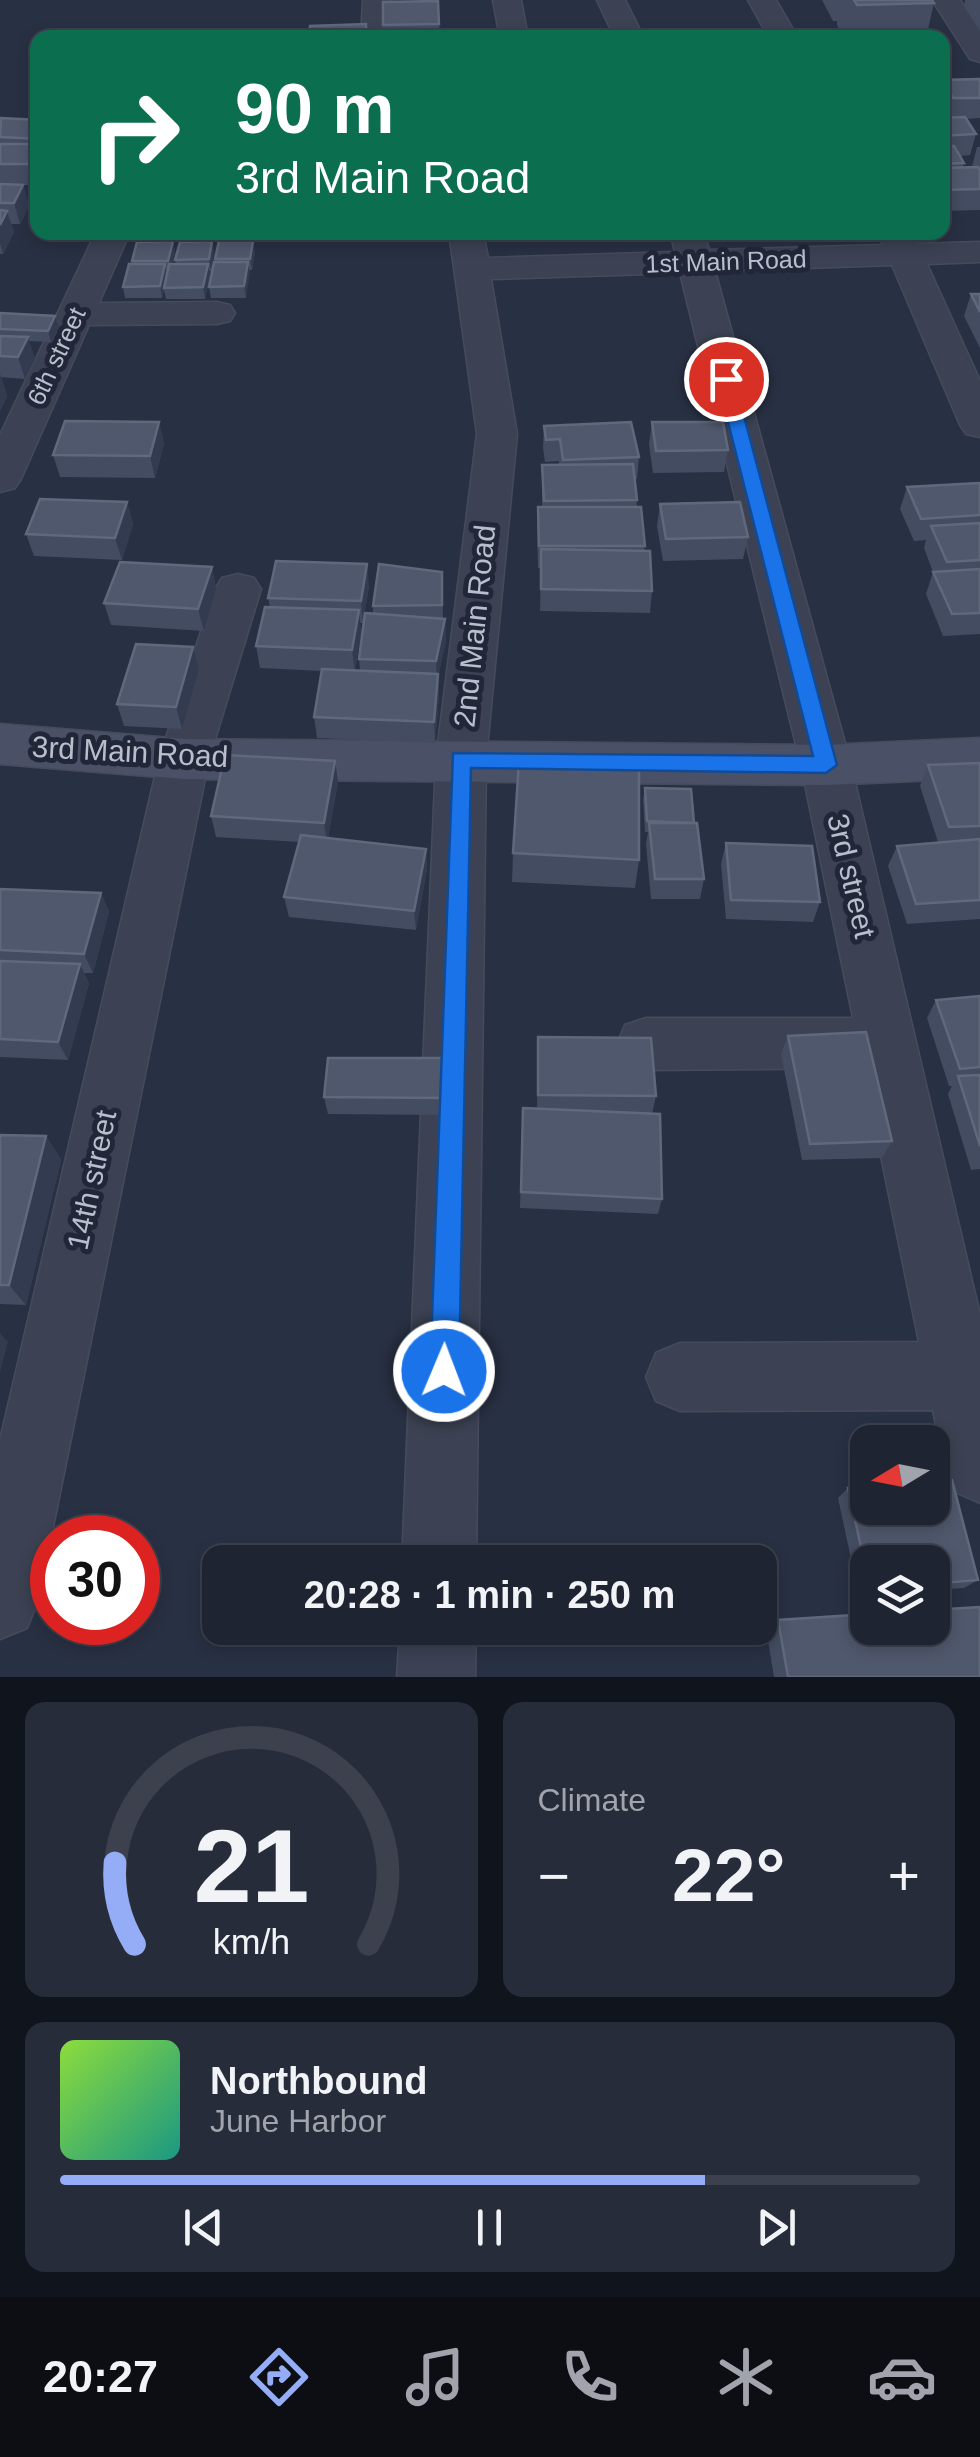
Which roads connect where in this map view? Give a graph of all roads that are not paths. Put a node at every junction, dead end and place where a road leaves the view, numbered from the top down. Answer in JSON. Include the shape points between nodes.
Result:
{"nodes":[{"id":1,"x":376,"y":0,"type":"edge"},
{"id":2,"x":507,"y":0,"type":"edge"},
{"id":3,"x":611,"y":0,"type":"edge"},
{"id":4,"x":762,"y":0,"type":"edge"},
{"id":5,"x":946,"y":0,"type":"edge"},
{"id":6,"x":375,"y":30,"type":"edge"},
{"id":7,"x":513,"y":30,"type":"edge"},
{"id":8,"x":626,"y":30,"type":"edge"},
{"id":9,"x":779,"y":30,"type":"edge"},
{"id":10,"x":980,"y":53,"type":"edge"},
{"id":11,"x":109,"y":240,"type":"edge"},
{"id":12,"x":901,"y":243,"type":"edge"},
{"id":13,"x":692,"y":248,"type":"edge"},
{"id":14,"x":469,"y":251,"type":"edge"},
{"id":15,"x":980,"y":252,"type":"edge"},
{"id":16,"x":217,"y":313,"type":"dead end"},
{"id":17,"x":75,"y":314,"type":"junction"},
{"id":18,"x":980,"y":425,"type":"edge"},
{"id":19,"x":0,"y":479,"type":"edge"},
{"id":20,"x":238,"y":589,"type":"dead end"},
{"id":21,"x":0,"y":744,"type":"edge"},
{"id":22,"x":184,"y":758,"type":"junction"},
{"id":23,"x":980,"y":758,"type":"edge"},
{"id":24,"x":461,"y":759,"type":"junction"},
{"id":25,"x":826,"y":765,"type":"junction"},
{"id":26,"x":646,"y":1044,"type":"edge"},
{"id":27,"x":888,"y":1044,"type":"junction"},
{"id":28,"x":680,"y":1376,"type":"dead end"},
{"id":29,"x":974,"y":1429,"type":"edge"},
{"id":30,"x":440,"y":1545,"type":"edge"},
{"id":31,"x":0,"y":1601,"type":"edge"},
{"id":32,"x":437,"y":1645,"type":"edge"},
{"id":33,"x":436,"y":1677,"type":"edge"}],
"edges":[{"from":1,"to":6,"type":"street"},
{"from":2,"to":7,"type":"street"},
{"from":3,"to":8,"type":"street"},
{"from":4,"to":9,"type":"street"},
{"from":5,"to":10,"type":"street"},
{"from":11,"to":17,"type":"street","name":"6th street"},
{"from":12,"to":13,"type":"street","name":"1st Main Road"},
{"from":12,"to":15,"type":"street","name":"1st Main Road"},
{"from":12,"to":18,"type":"street"},
{"from":13,"to":14,"type":"street","name":"1st Main Road"},
{"from":13,"to":25,"type":"street","name":"3rd street"},
{"from":14,"to":24,"type":"street","name":"2nd Main Road","via":[[496,434]]},
{"from":16,"to":17,"type":"street"},
{"from":17,"to":19,"type":"street","name":"6th street"},
{"from":20,"to":22,"type":"street","name":"14th street"},
{"from":21,"to":22,"type":"street","name":"3rd Main Road"},
{"from":22,"to":24,"type":"street","name":"3rd Main Road"},
{"from":22,"to":31,"type":"street","name":"14th street"},
{"from":23,"to":25,"type":"street","name":"3rd Main Road"},
{"from":24,"to":25,"type":"street","name":"3rd Main Road"},
{"from":24,"to":30,"type":"street","name":"2nd Main Road"},
{"from":25,"to":27,"type":"street","name":"3rd street"},
{"from":26,"to":27,"type":"street"},
{"from":27,"to":29,"type":"street","name":"3rd street"},
{"from":28,"to":29,"type":"street"},
{"from":32,"to":33,"type":"street"}]}
